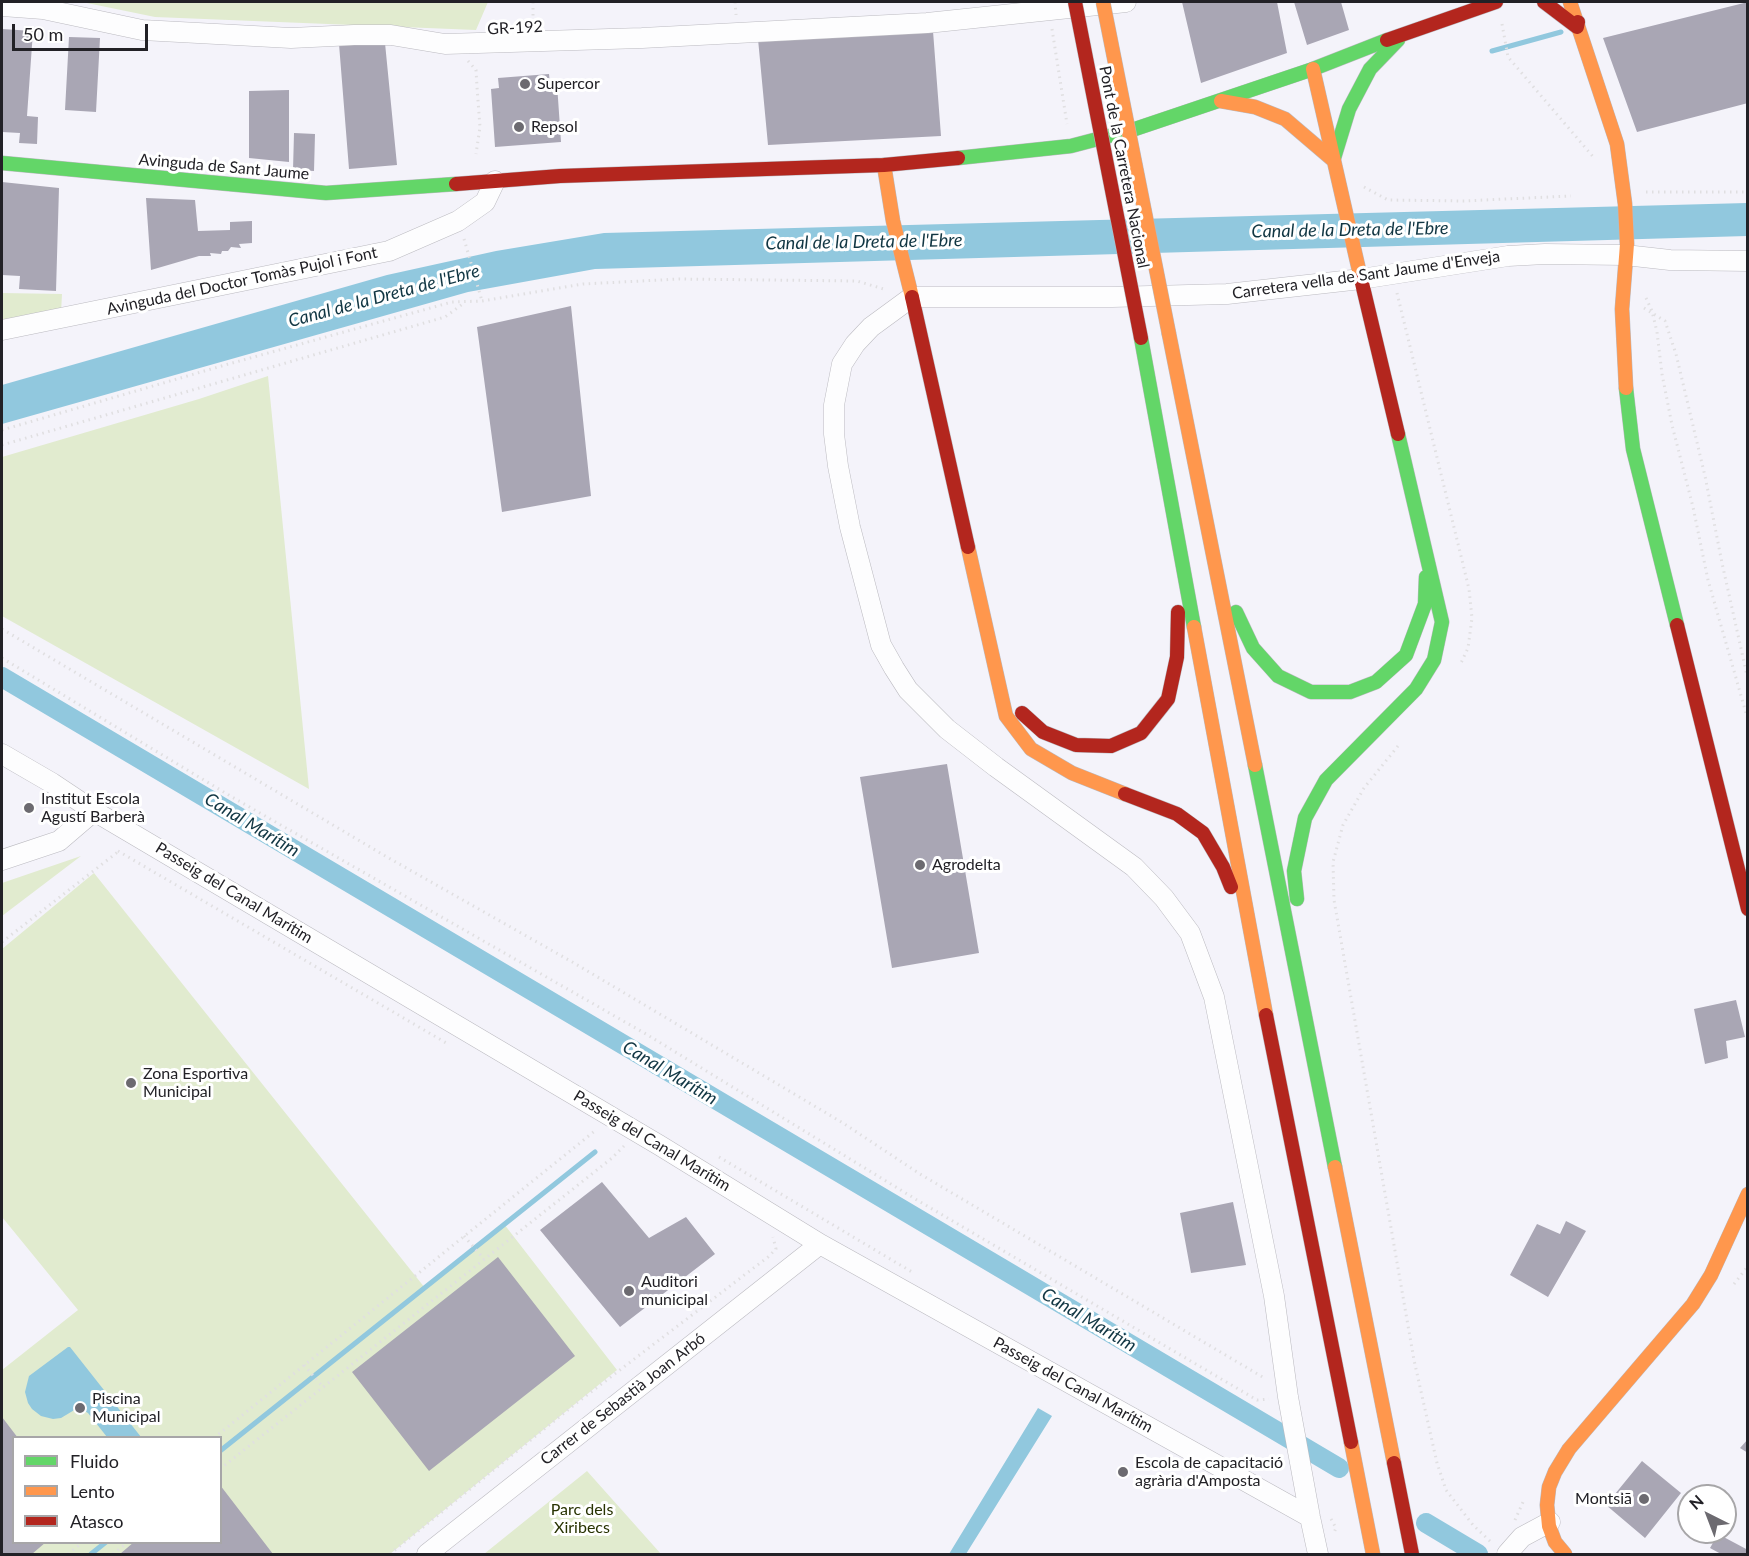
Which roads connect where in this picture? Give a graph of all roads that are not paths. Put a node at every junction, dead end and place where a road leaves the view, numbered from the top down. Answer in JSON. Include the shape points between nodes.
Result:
{"nodes":[{"id":1,"x":1075,"y":2,"type":"edge"},
{"id":2,"x":1103,"y":2,"type":"edge"},
{"id":3,"x":1126,"y":2,"type":"edge"},
{"id":4,"x":1496,"y":2,"type":"edge"},
{"id":5,"x":1544,"y":2,"type":"edge"},
{"id":6,"x":1570,"y":2,"type":"edge"},
{"id":7,"x":1586,"y":2,"type":"edge"},
{"id":8,"x":2,"y":6,"type":"edge"},
{"id":9,"x":1577,"y":27,"type":"junction"},
{"id":10,"x":1405,"y":33,"type":"junction"},
{"id":11,"x":1312,"y":69,"type":"junction"},
{"id":12,"x":1218,"y":101,"type":"junction"},
{"id":13,"x":2,"y":163,"type":"edge"},
{"id":14,"x":884,"y":165,"type":"junction"},
{"id":15,"x":1335,"y":166,"type":"junction"},
{"id":16,"x":495,"y":181,"type":"junction"},
{"id":17,"x":1626,"y":249,"type":"junction"},
{"id":18,"x":1748,"y":261,"type":"edge"},
{"id":19,"x":1360,"y":271,"type":"junction"},
{"id":20,"x":912,"y":297,"type":"junction"},
{"id":21,"x":2,"y":330,"type":"edge"},
{"id":22,"x":1180,"y":544,"type":"junction"},
{"id":23,"x":1426,"y":557,"type":"junction"},
{"id":24,"x":1216,"y":571,"type":"junction"},
{"id":25,"x":996,"y":668,"type":"junction"},
{"id":26,"x":2,"y":754,"type":"edge"},
{"id":27,"x":93,"y":811,"type":"junction"},
{"id":28,"x":2,"y":860,"type":"edge"},
{"id":29,"x":1748,"y":909,"type":"edge"},
{"id":30,"x":1253,"y":948,"type":"junction"},
{"id":31,"x":1308,"y":1029,"type":"junction"},
{"id":32,"x":1748,"y":1194,"type":"edge"},
{"id":33,"x":820,"y":1244,"type":"junction"},
{"id":34,"x":1310,"y":1517,"type":"junction"},
{"id":35,"x":1550,"y":1522,"type":"junction"},
{"id":36,"x":1508,"y":1553,"type":"edge"},
{"id":37,"x":427,"y":1554,"type":"edge"},
{"id":38,"x":1318,"y":1554,"type":"edge"},
{"id":39,"x":1373,"y":1554,"type":"edge"},
{"id":40,"x":1412,"y":1554,"type":"edge"},
{"id":41,"x":1565,"y":1554,"type":"edge"}],
"edges":[{"from":1,"to":22,"type":"main road","name":"Pont de la Carretera Nacional","bridge":true},
{"from":2,"to":24,"type":"main road","name":"Pont de la Carretera Nacional","bridge":true},
{"from":3,"to":8,"type":"street","via":[[927,23],[445,44],[391,35],[291,38],[142,30],[43,9]]},
{"from":4,"to":10,"type":"main road","name":"Avinguda de Sant Jaume"},
{"from":5,"to":9,"type":"main road"},
{"from":6,"to":9,"type":"main road"},
{"from":7,"to":9,"type":"main road"},
{"from":9,"to":17,"type":"main road","via":[[1617,144]]},
{"from":10,"to":11,"type":"main road","name":"Avinguda de Sant Jaume"},
{"from":10,"to":15,"type":"main road","via":[[1370,69],[1349,109]]},
{"from":11,"to":12,"type":"main road","name":"Avinguda de Sant Jaume"},
{"from":11,"to":15,"type":"main road"},
{"from":12,"to":14,"type":"main road","name":"Avinguda de Sant Jaume","via":[[1071,146]]},
{"from":12,"to":15,"type":"main road","via":[[1255,107],[1285,119]]},
{"from":13,"to":16,"type":"main road","name":"Avinguda de Sant Jaume","via":[[326,193]]},
{"from":14,"to":16,"type":"main road","name":"Avinguda de Sant Jaume"},
{"from":14,"to":20,"type":"main road"},
{"from":15,"to":19,"type":"main road"},
{"from":16,"to":21,"type":"street","name":"Avinguda del Doctor Tomàs Pujol i Font","via":[[485,202],[458,221],[389,251]]},
{"from":17,"to":18,"type":"street","name":"Carretera vella de Sant Jaume d'Enveja","via":[[1659,260]]},
{"from":17,"to":19,"type":"street","name":"Carretera vella de Sant Jaume d'Enveja","via":[[1508,256],[1393,273]]},
{"from":17,"to":29,"type":"main road","via":[[1622,309],[1633,449]]},
{"from":19,"to":20,"type":"street","name":"Carretera vella de Sant Jaume d'Enveja","via":[[1227,294]]},
{"from":19,"to":23,"type":"main road"},
{"from":20,"to":25,"type":"main road"},
{"from":20,"to":34,"type":"street","via":[[855,344],[842,364],[834,405],[838,466],[881,645],[908,690],[947,729],[1134,867],[1190,933],[1214,997],[1274,1296]]},
{"from":22,"to":25,"type":"main road","via":[[1175,667],[1168,699],[1141,733],[1111,746],[1076,745],[1043,732],[1018,710]]},
{"from":22,"to":30,"type":"main road"},
{"from":23,"to":24,"type":"main road","via":[[1425,604],[1406,655],[1376,682],[1350,692],[1311,692],[1278,676],[1253,648]]},
{"from":23,"to":31,"type":"main road","via":[[1442,622],[1434,660],[1416,689],[1326,780],[1305,818],[1294,871]]},
{"from":24,"to":31,"type":"main road"},
{"from":25,"to":30,"type":"main road","via":[[1006,716],[1031,749],[1072,773],[1178,814],[1203,833],[1223,867]]},
{"from":26,"to":27,"type":"street","name":"Passeig del Canal Marítim"},
{"from":27,"to":28,"type":"street","via":[[60,841]]},
{"from":27,"to":33,"type":"street","name":"Passeig del Canal Marítim","via":[[649,1138]]},
{"from":30,"to":39,"type":"main road"},
{"from":31,"to":40,"type":"main road"},
{"from":32,"to":35,"type":"main road","via":[[1711,1275],[1693,1304],[1569,1449],[1549,1487],[1546,1505]]},
{"from":33,"to":34,"type":"street","name":"Passeig del Canal Marítim"},
{"from":33,"to":37,"type":"street","name":"Carrer de Sebastià Joan Arbó"},
{"from":34,"to":38,"type":"street"},
{"from":35,"to":36,"type":"street","via":[[1522,1537]]},
{"from":35,"to":41,"type":"main road","via":[[1555,1542]]}]}
